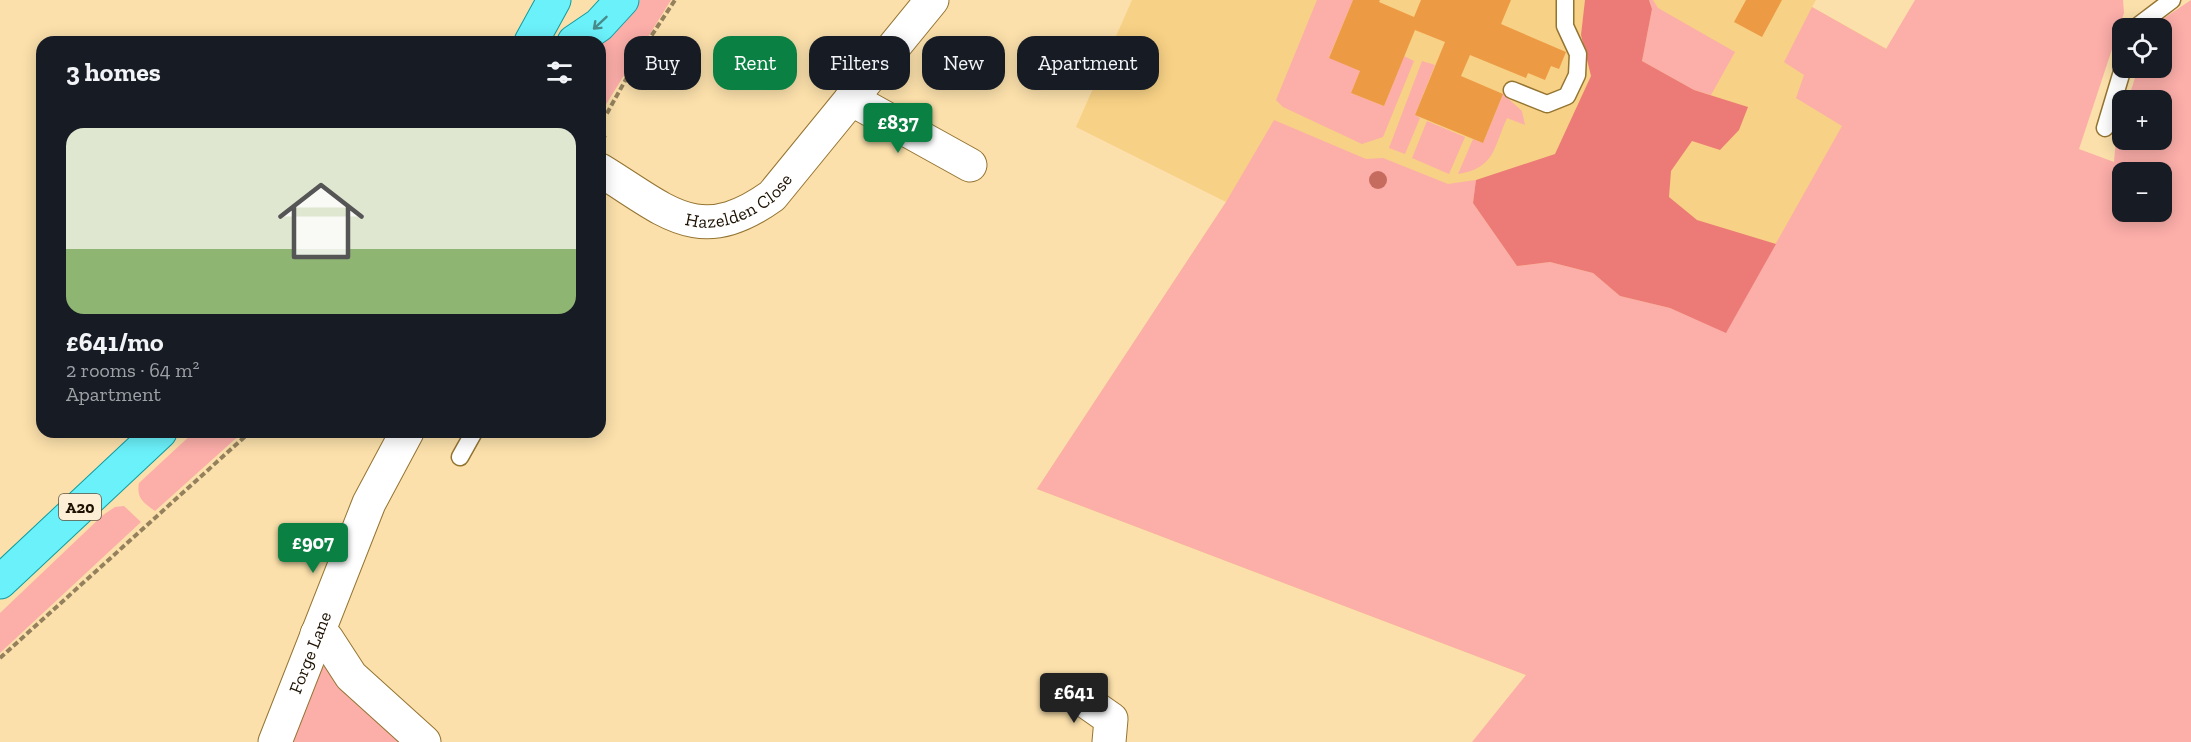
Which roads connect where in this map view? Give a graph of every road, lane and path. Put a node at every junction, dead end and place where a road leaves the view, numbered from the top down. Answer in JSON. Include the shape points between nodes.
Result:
{"nodes":[{"id":1,"x":554,"y":0,"type":"edge"},
{"id":2,"x":622,"y":0,"type":"edge"},
{"id":3,"x":675,"y":0,"type":"edge"},
{"id":4,"x":932,"y":0,"type":"edge"},
{"id":5,"x":1565,"y":0,"type":"edge"},
{"id":6,"x":2172,"y":0,"type":"edge"},
{"id":7,"x":2148,"y":18,"type":"edge"},
{"id":8,"x":534,"y":36,"type":"edge"},
{"id":9,"x":583,"y":36,"type":"edge"},
{"id":10,"x":2120,"y":78,"type":"edge"},
{"id":11,"x":1512,"y":90,"type":"dead end"},
{"id":12,"x":851,"y":99,"type":"junction"},
{"id":13,"x":606,"y":116,"type":"edge"},
{"id":14,"x":2105,"y":128,"type":"dead end"},
{"id":15,"x":606,"y":160,"type":"edge"},
{"id":16,"x":970,"y":165,"type":"dead end"},
{"id":17,"x":154,"y":438,"type":"edge"},
{"id":18,"x":242,"y":438,"type":"edge"},
{"id":19,"x":404,"y":438,"type":"edge"},
{"id":20,"x":471,"y":438,"type":"edge"},
{"id":21,"x":460,"y":457,"type":"dead end"},
{"id":22,"x":0,"y":582,"type":"edge"},
{"id":23,"x":317,"y":634,"type":"junction"},
{"id":24,"x":0,"y":658,"type":"edge"},
{"id":25,"x":1071,"y":691,"type":"dead end"},
{"id":26,"x":275,"y":742,"type":"edge"},
{"id":27,"x":424,"y":742,"type":"edge"},
{"id":28,"x":1109,"y":742,"type":"edge"}],
"edges":[{"from":1,"to":8,"type":"main road"},
{"from":2,"to":9,"type":"main road","one_way":true},
{"from":3,"to":13,"type":"path"},
{"from":4,"to":12,"type":"street","name":"Hazelden Close"},
{"from":5,"to":11,"type":"lane","via":[[1565,26],[1578,54],[1577,75],[1567,96],[1547,104]]},
{"from":6,"to":7,"type":"lane"},
{"from":10,"to":14,"type":"lane"},
{"from":12,"to":15,"type":"street","name":"Hazelden Close","via":[[772,196],[740,217],[726,221],[699,222],[676,216]]},
{"from":12,"to":16,"type":"street"},
{"from":17,"to":22,"type":"main road","number":"A20"},
{"from":18,"to":24,"type":"path"},
{"from":19,"to":23,"type":"street","name":"Forge Lane","via":[[369,503]]},
{"from":20,"to":21,"type":"lane"},
{"from":23,"to":26,"type":"street","name":"Forge Lane"},
{"from":23,"to":27,"type":"street","via":[[327,639],[351,676]]},
{"from":25,"to":28,"type":"street","via":[[1111,719]]}]}
